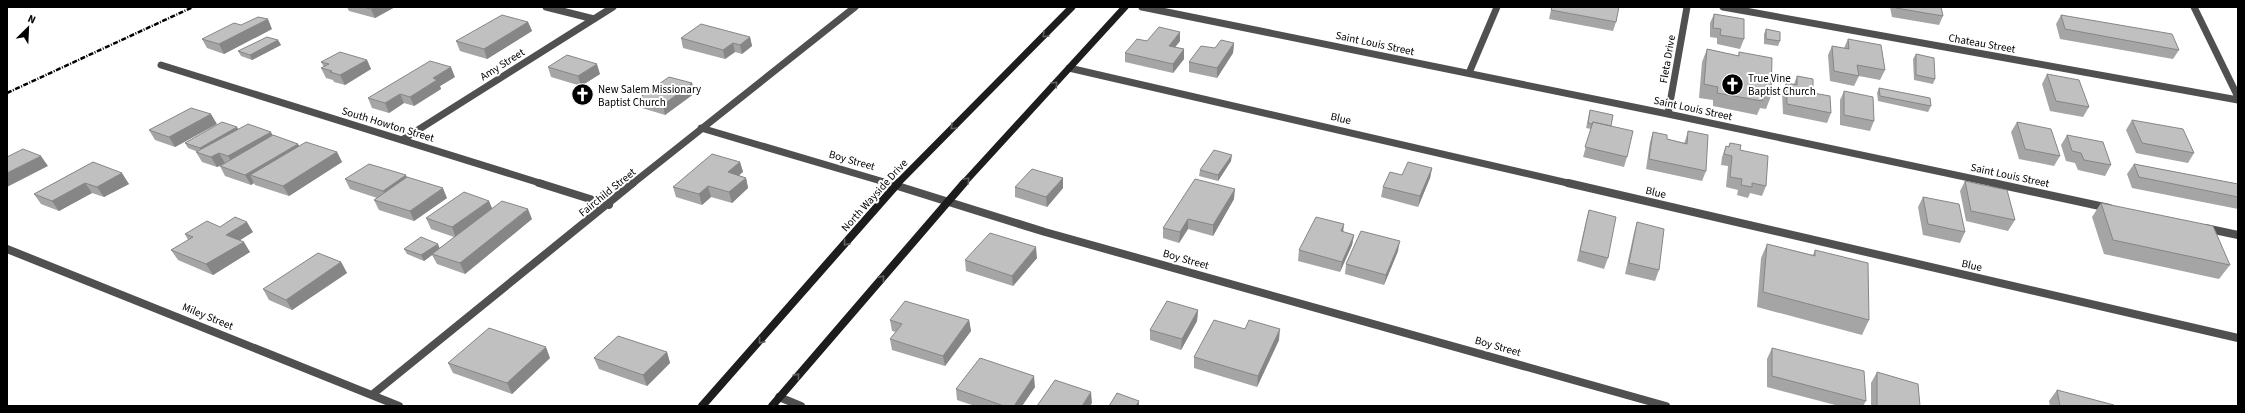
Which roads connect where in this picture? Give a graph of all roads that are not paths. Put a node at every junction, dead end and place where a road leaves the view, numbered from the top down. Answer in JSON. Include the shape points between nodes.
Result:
{"nodes":[{"id":1,"x":546,"y":7,"type":"edge"},
{"id":2,"x":613,"y":7,"type":"edge"},
{"id":3,"x":855,"y":7,"type":"edge"},
{"id":4,"x":1072,"y":7,"type":"edge"},
{"id":5,"x":1125,"y":7,"type":"edge"},
{"id":6,"x":1142,"y":7,"type":"edge"},
{"id":7,"x":1497,"y":7,"type":"edge"},
{"id":8,"x":1687,"y":7,"type":"edge"},
{"id":9,"x":1722,"y":7,"type":"edge"},
{"id":10,"x":2194,"y":7,"type":"edge"},
{"id":11,"x":594,"y":19,"type":"junction"},
{"id":12,"x":161,"y":65,"type":"dead end"},
{"id":13,"x":1069,"y":68,"type":"junction"},
{"id":14,"x":1469,"y":73,"type":"junction"},
{"id":15,"x":2238,"y":98,"type":"edge"},
{"id":16,"x":1668,"y":114,"type":"junction"},
{"id":17,"x":701,"y":128,"type":"junction"},
{"id":18,"x":402,"y":140,"type":"junction"},
{"id":19,"x":896,"y":185,"type":"junction"},
{"id":20,"x":948,"y":201,"type":"junction"},
{"id":21,"x":609,"y":205,"type":"junction"},
{"id":22,"x":2121,"y":210,"type":"edge"},
{"id":23,"x":2199,"y":227,"type":"edge"},
{"id":24,"x":2238,"y":235,"type":"edge"},
{"id":25,"x":7,"y":249,"type":"edge"},
{"id":26,"x":2238,"y":338,"type":"edge"},
{"id":27,"x":373,"y":394,"type":"junction"},
{"id":28,"x":779,"y":397,"type":"junction"},
{"id":29,"x":399,"y":406,"type":"edge"},
{"id":30,"x":702,"y":406,"type":"edge"},
{"id":31,"x":772,"y":406,"type":"edge"},
{"id":32,"x":801,"y":406,"type":"edge"},
{"id":33,"x":1666,"y":406,"type":"edge"}],
"edges":[{"from":1,"to":11,"type":"street"},
{"from":2,"to":11,"type":"street","name":"Amy Street"},
{"from":3,"to":17,"type":"street","name":"Fairchild Street"},
{"from":4,"to":19,"type":"main road","name":"North Wayside Drive","one_way":true},
{"from":5,"to":13,"type":"main road"},
{"from":6,"to":14,"type":"street","name":"Saint Louis Street"},
{"from":7,"to":14,"type":"street"},
{"from":8,"to":16,"type":"street","name":"Fleta Drive"},
{"from":9,"to":15,"type":"street","name":"Chateau Street"},
{"from":10,"to":15,"type":"street"},
{"from":11,"to":18,"type":"street","name":"Amy Street"},
{"from":12,"to":18,"type":"street","name":"South Howton Street"},
{"from":20,"to":13,"type":"main road","one_way":true},
{"from":13,"to":26,"type":"street","name":"Blue"},
{"from":14,"to":16,"type":"street","name":"Saint Louis Street"},
{"from":16,"to":22,"type":"street","name":"Saint Louis Street"},
{"from":17,"to":19,"type":"street","name":"Boy Street"},
{"from":17,"to":21,"type":"street","name":"Fairchild Street"},
{"from":18,"to":21,"type":"street","name":"South Howton Street"},
{"from":19,"to":20,"type":"street","name":"Boy Street"},
{"from":19,"to":30,"type":"main road","name":"North Wayside Drive","one_way":true,"via":[[732,375]]},
{"from":28,"to":20,"type":"main road","one_way":true},
{"from":20,"to":33,"type":"street","name":"Boy Street","via":[[1053,234]]},
{"from":21,"to":27,"type":"street","name":"Fairchild Street"},
{"from":23,"to":24,"type":"street"},
{"from":25,"to":27,"type":"street","name":"Miley Street"},
{"from":27,"to":29,"type":"street","name":"Miley Street"},
{"from":28,"to":31,"type":"main road"},
{"from":28,"to":32,"type":"street"}]}
